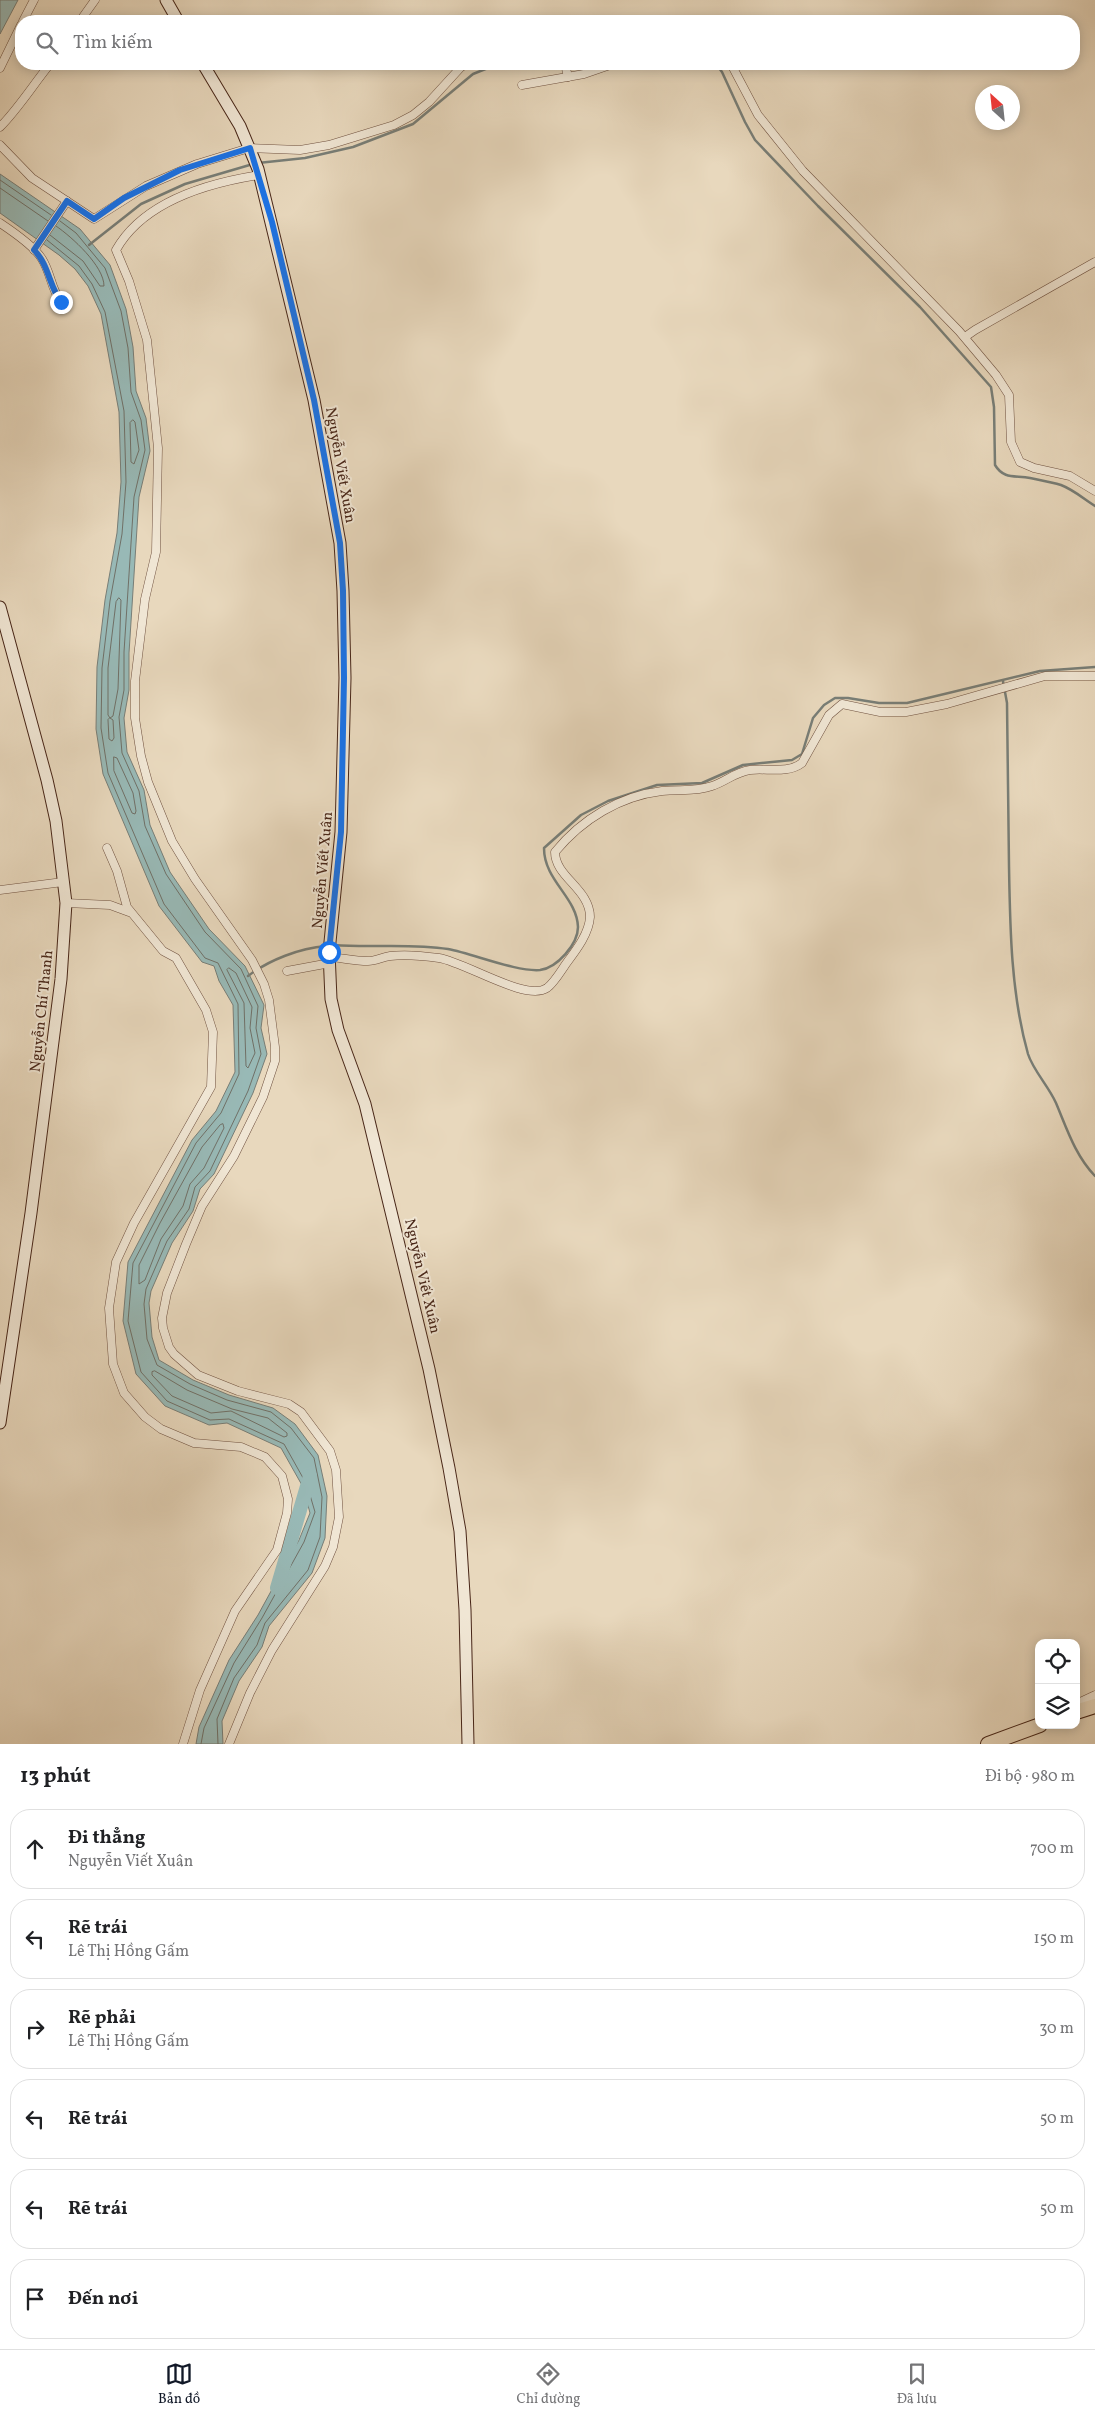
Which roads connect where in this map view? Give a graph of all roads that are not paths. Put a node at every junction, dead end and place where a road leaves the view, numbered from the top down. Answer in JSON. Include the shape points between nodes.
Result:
{"nodes":[{"id":1,"x":34,"y":0,"type":"edge"},
{"id":2,"x":95,"y":0,"type":"edge"},
{"id":3,"x":166,"y":0,"type":"edge"},
{"id":4,"x":26,"y":15,"type":"edge"},
{"id":5,"x":84,"y":15,"type":"edge"},
{"id":6,"x":175,"y":15,"type":"edge"},
{"id":7,"x":15,"y":37,"type":"edge"},
{"id":8,"x":0,"y":68,"type":"edge"},
{"id":9,"x":45,"y":70,"type":"edge"},
{"id":10,"x":207,"y":70,"type":"edge"},
{"id":11,"x":458,"y":70,"type":"edge"},
{"id":12,"x":566,"y":70,"type":"edge"},
{"id":13,"x":597,"y":70,"type":"edge"},
{"id":14,"x":734,"y":70,"type":"edge"},
{"id":15,"x":522,"y":85,"type":"dead end"},
{"id":16,"x":0,"y":128,"type":"edge"},
{"id":17,"x":0,"y":146,"type":"edge"},
{"id":18,"x":251,"y":151,"type":"junction"},
{"id":19,"x":259,"y":172,"type":"junction"},
{"id":20,"x":67,"y":201,"type":"junction"},
{"id":21,"x":0,"y":223,"type":"edge"},
{"id":22,"x":34,"y":250,"type":"junction"},
{"id":23,"x":1095,"y":262,"type":"edge"},
{"id":24,"x":61,"y":302,"type":"dead end"},
{"id":25,"x":965,"y":338,"type":"junction"},
{"id":26,"x":1095,"y":492,"type":"edge"},
{"id":27,"x":0,"y":607,"type":"edge"},
{"id":28,"x":1095,"y":676,"type":"edge"},
{"id":29,"x":107,"y":848,"type":"dead end"},
{"id":30,"x":63,"y":882,"type":"junction"},
{"id":31,"x":0,"y":890,"type":"edge"},
{"id":32,"x":66,"y":903,"type":"junction"},
{"id":33,"x":131,"y":913,"type":"junction"},
{"id":34,"x":330,"y":957,"type":"junction"},
{"id":35,"x":287,"y":971,"type":"dead end"},
{"id":36,"x":0,"y":1424,"type":"edge"},
{"id":37,"x":1095,"y":1695,"type":"edge"},
{"id":38,"x":1080,"y":1702,"type":"edge"},
{"id":39,"x":1095,"y":1706,"type":"edge"},
{"id":40,"x":1080,"y":1711,"type":"edge"},
{"id":41,"x":1035,"y":1727,"type":"edge"},
{"id":42,"x":182,"y":1744,"type":"edge"},
{"id":43,"x":229,"y":1744,"type":"edge"},
{"id":44,"x":468,"y":1744,"type":"edge"},
{"id":45,"x":988,"y":1744,"type":"edge"}],
"edges":[{"from":1,"to":4,"type":"street"},
{"from":2,"to":5,"type":"street"},
{"from":3,"to":6,"type":"street"},
{"from":7,"to":8,"type":"street"},
{"from":9,"to":16,"type":"street"},
{"from":10,"to":18,"type":"street","name":"Nguyễn Viết Xuân"},
{"from":11,"to":18,"type":"street","via":[[429,102],[394,125],[329,145],[300,150]]},
{"from":12,"to":13,"type":"street"},
{"from":12,"to":15,"type":"street"},
{"from":14,"to":25,"type":"street","via":[[758,115],[803,171]]},
{"from":17,"to":20,"type":"street","via":[[32,178]]},
{"from":18,"to":19,"type":"street","name":"Nguyễn Viết Xuân"},
{"from":18,"to":20,"type":"street","via":[[180,170],[124,198],[94,219]]},
{"from":19,"to":34,"type":"street","name":"Nguyễn Viết Xuân","via":[[314,400],[340,543],[344,688],[341,832]]},
{"from":19,"to":43,"type":"street","via":[[170,203],[128,231],[116,250],[149,346],[158,448],[156,552],[145,598],[134,680],[134,718],[141,756],[172,841],[252,960],[267,990],[275,1039],[274,1061],[263,1097],[193,1225],[167,1293],[163,1328],[174,1354],[198,1375],[289,1404],[301,1412],[334,1459],[339,1517],[325,1566],[272,1650]]},
{"from":20,"to":22,"type":"street"},
{"from":21,"to":22,"type":"street"},
{"from":22,"to":24,"type":"street","via":[[42,258],[53,291]]},
{"from":23,"to":25,"type":"street"},
{"from":25,"to":26,"type":"street","via":[[1006,388],[1010,402],[1011,442],[1020,462],[1070,476]]},
{"from":27,"to":30,"type":"street","name":"Nguyễn Chí Thanh","via":[[47,780],[56,821]]},
{"from":28,"to":34,"type":"street","via":[[1044,676],[925,710],[880,712],[842,704],[829,716],[797,767],[750,770],[712,786],[654,792],[602,811],[569,836],[555,852],[557,864],[582,893],[589,910],[588,926],[574,952],[548,987],[533,991],[515,987],[440,958],[393,955],[367,961]]},
{"from":29,"to":33,"type":"street"},
{"from":30,"to":31,"type":"street"},
{"from":30,"to":32,"type":"street","name":"Nguyễn Chí Thanh"},
{"from":32,"to":33,"type":"street","via":[[110,906]]},
{"from":32,"to":36,"type":"street","name":"Nguyễn Chí Thanh","via":[[62,979]]},
{"from":33,"to":42,"type":"street","via":[[163,951],[176,958],[206,1010],[213,1032],[213,1075],[204,1101],[116,1262],[109,1308],[113,1364],[124,1393],[160,1429],[194,1443],[241,1447],[265,1456],[282,1476],[288,1499],[277,1550],[236,1611],[200,1690]]},
{"from":34,"to":35,"type":"street"},
{"from":34,"to":44,"type":"street","name":"Nguyễn Viết Xuân","via":[[334,1018],[365,1104],[429,1369],[449,1468],[460,1538],[465,1610]]},
{"from":37,"to":38,"type":"street"},
{"from":39,"to":40,"type":"highway"},
{"from":41,"to":45,"type":"highway"}]}
